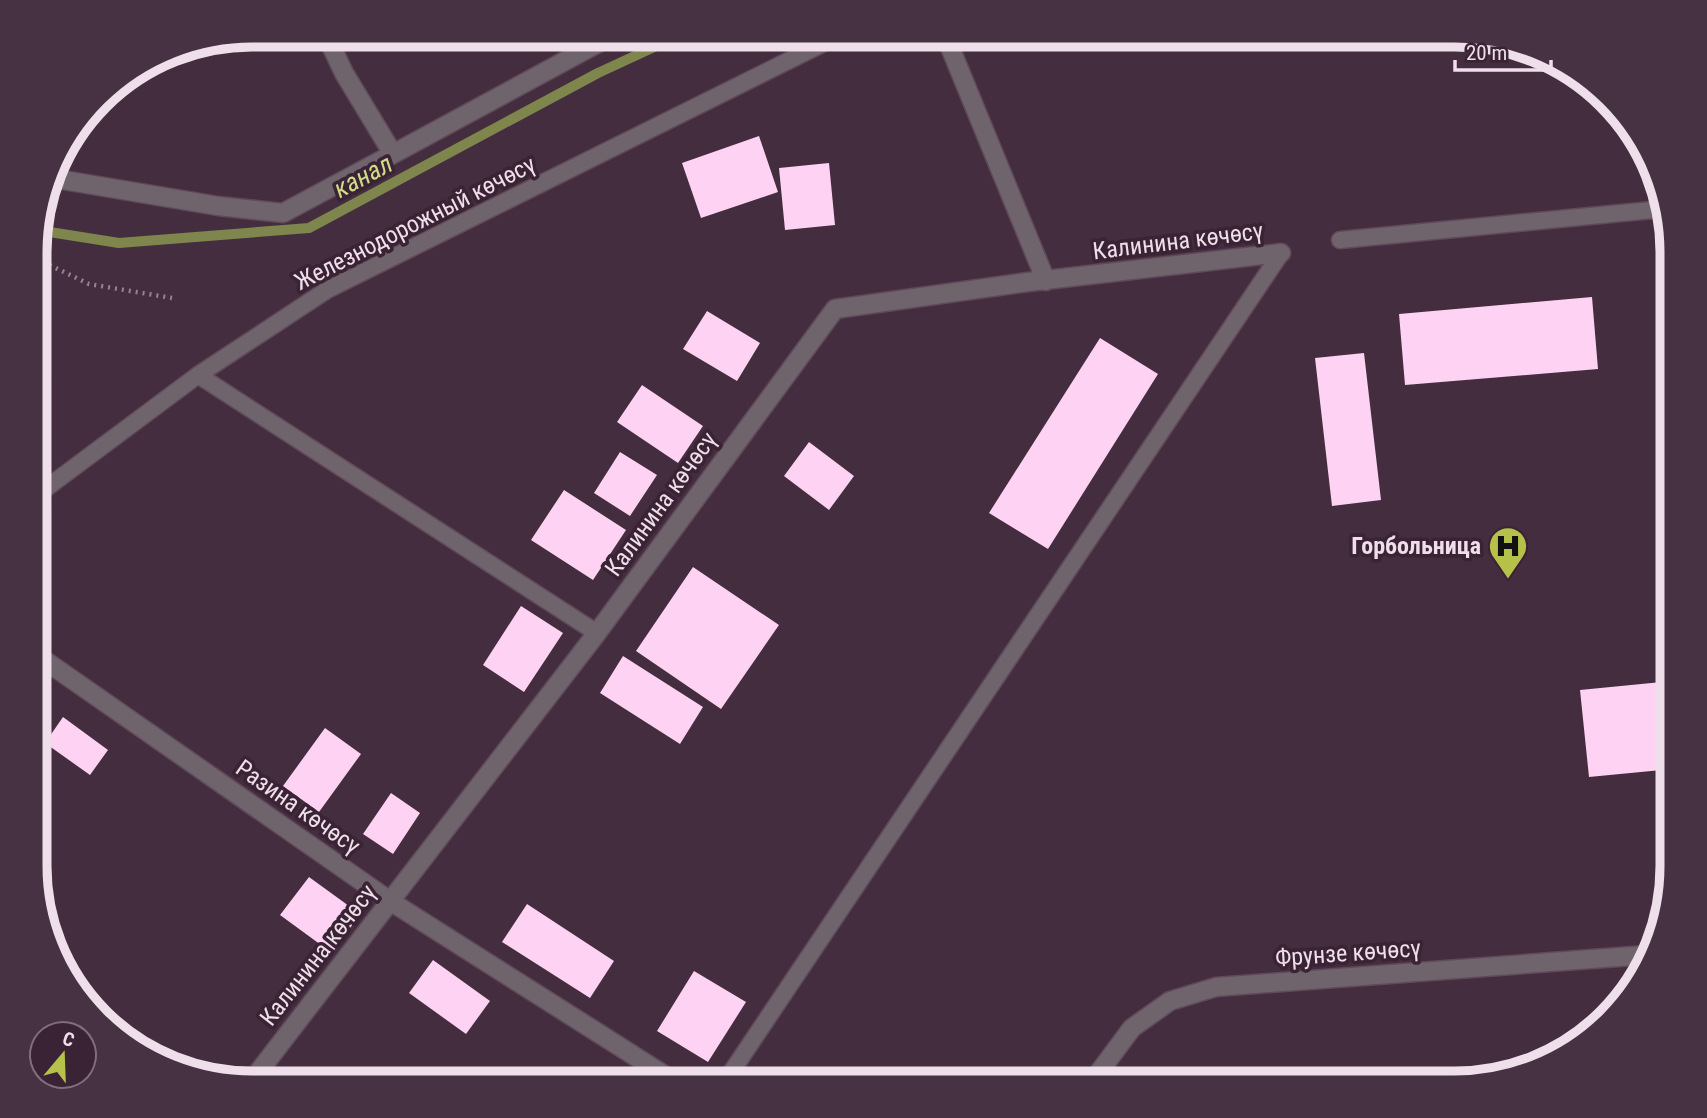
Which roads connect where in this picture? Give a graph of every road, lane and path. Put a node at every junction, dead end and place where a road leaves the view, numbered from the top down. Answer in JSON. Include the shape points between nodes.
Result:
{"nodes":[{"id":1,"x":332,"y":47,"type":"edge"},
{"id":2,"x":591,"y":47,"type":"edge"},
{"id":3,"x":816,"y":47,"type":"edge"},
{"id":4,"x":950,"y":47,"type":"edge"},
{"id":5,"x":393,"y":154,"type":"junction"},
{"id":6,"x":61,"y":180,"type":"edge"},
{"id":7,"x":1655,"y":210,"type":"edge"},
{"id":8,"x":1340,"y":240,"type":"dead end"},
{"id":9,"x":1281,"y":253,"type":"joint"},
{"id":10,"x":47,"y":264,"type":"edge"},
{"id":11,"x":1046,"y":281,"type":"junction"},
{"id":12,"x":172,"y":298,"type":"dead end"},
{"id":13,"x":198,"y":375,"type":"junction"},
{"id":14,"x":47,"y":488,"type":"edge"},
{"id":15,"x":597,"y":633,"type":"junction"},
{"id":16,"x":47,"y":662,"type":"edge"},
{"id":17,"x":390,"y":901,"type":"junction"},
{"id":18,"x":1640,"y":955,"type":"edge"},
{"id":19,"x":1100,"y":1070,"type":"edge"},
{"id":20,"x":259,"y":1071,"type":"edge"},
{"id":21,"x":658,"y":1071,"type":"edge"},
{"id":22,"x":732,"y":1071,"type":"edge"}],
"edges":[{"from":1,"to":5,"type":"street"},
{"from":2,"to":5,"type":"street"},
{"from":3,"to":13,"type":"lane","name":"Железнодорожный көчөсү","via":[[327,290]]},
{"from":4,"to":11,"type":"street"},
{"from":5,"to":6,"type":"street","via":[[283,213]]},
{"from":7,"to":8,"type":"lane"},
{"from":9,"to":11,"type":"street","name":"Калинина көчөсү"},
{"from":9,"to":22,"type":"lane"},
{"from":10,"to":12,"type":"path","via":[[89,284]]},
{"from":11,"to":15,"type":"street","name":"Калинина көчөсү","via":[[835,309]]},
{"from":13,"to":14,"type":"lane","name":"Железнодорожный көчөсү"},
{"from":13,"to":15,"type":"lane"},
{"from":15,"to":17,"type":"street","name":"Калинина көчөсү"},
{"from":16,"to":17,"type":"street","name":"Разина көчөсү"},
{"from":17,"to":20,"type":"street","name":"Калинина көчөсү"},
{"from":17,"to":21,"type":"street","name":"Разина көчөсү"},
{"from":18,"to":19,"type":"street","name":"Фрунзе көчөсү","via":[[1216,987],[1170,1001],[1132,1028]]}]}
